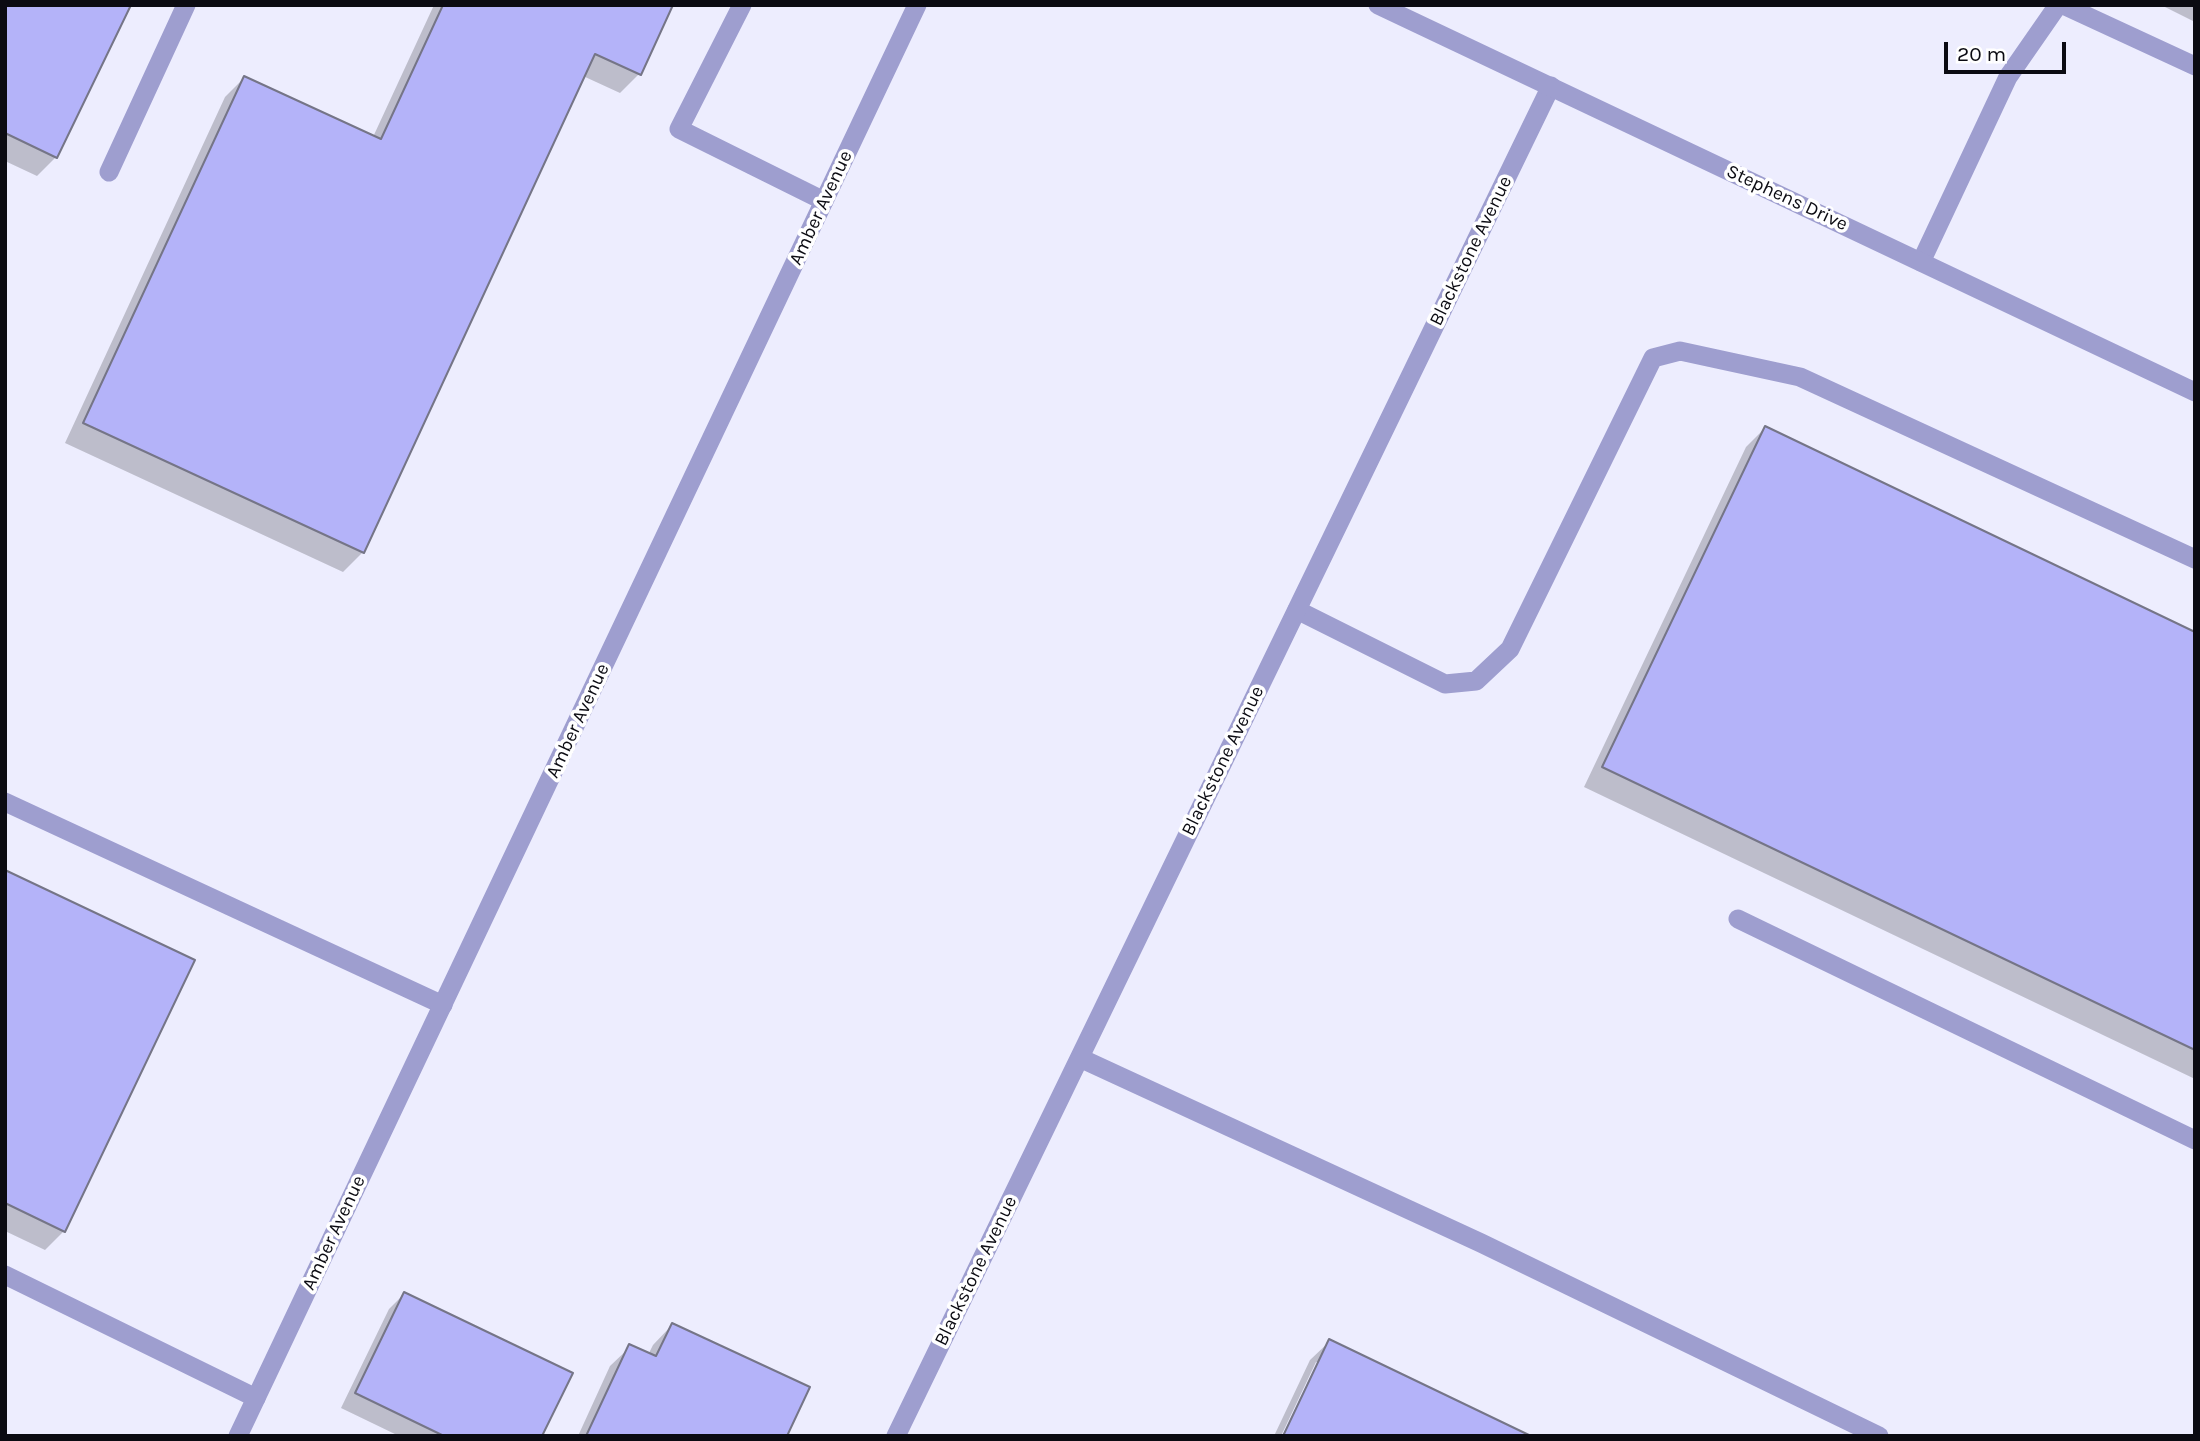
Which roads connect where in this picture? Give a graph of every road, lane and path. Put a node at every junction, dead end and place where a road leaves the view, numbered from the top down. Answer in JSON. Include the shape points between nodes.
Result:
{"nodes":[{"id":1,"x":186,"y":5,"type":"edge"},
{"id":2,"x":742,"y":5,"type":"edge"},
{"id":3,"x":917,"y":5,"type":"edge"},
{"id":4,"x":1378,"y":5,"type":"edge"},
{"id":5,"x":2061,"y":5,"type":"edge"},
{"id":6,"x":2195,"y":66,"type":"edge"},
{"id":7,"x":1550,"y":86,"type":"junction"},
{"id":8,"x":110,"y":172,"type":"dead end"},
{"id":9,"x":824,"y":201,"type":"junction"},
{"id":10,"x":1921,"y":262,"type":"junction"},
{"id":11,"x":2195,"y":392,"type":"edge"},
{"id":12,"x":2195,"y":559,"type":"edge"},
{"id":13,"x":1297,"y":610,"type":"junction"},
{"id":14,"x":5,"y":802,"type":"edge"},
{"id":15,"x":1738,"y":919,"type":"dead end"},
{"id":16,"x":443,"y":1005,"type":"junction"},
{"id":17,"x":1080,"y":1058,"type":"junction"},
{"id":18,"x":2195,"y":1140,"type":"edge"},
{"id":19,"x":5,"y":1275,"type":"edge"},
{"id":20,"x":256,"y":1398,"type":"junction"},
{"id":21,"x":238,"y":1436,"type":"edge"},
{"id":22,"x":896,"y":1436,"type":"edge"},
{"id":23,"x":1879,"y":1436,"type":"edge"}],
"edges":[{"from":1,"to":8,"type":"street"},
{"from":2,"to":9,"type":"street","via":[[679,129]]},
{"from":3,"to":9,"type":"street","name":"Amber Avenue"},
{"from":4,"to":7,"type":"street","name":"Stephens Drive"},
{"from":5,"to":6,"type":"street"},
{"from":5,"to":10,"type":"street","via":[[2008,78]]},
{"from":7,"to":10,"type":"street","name":"Stephens Drive"},
{"from":7,"to":13,"type":"street","name":"Blackstone Avenue"},
{"from":9,"to":16,"type":"street","name":"Amber Avenue"},
{"from":10,"to":11,"type":"street","name":"Stephens Drive"},
{"from":12,"to":13,"type":"street","via":[[1801,377],[1680,351],[1653,358],[1510,649],[1476,681],[1445,684]]},
{"from":13,"to":17,"type":"street","name":"Blackstone Avenue"},
{"from":14,"to":16,"type":"street"},
{"from":15,"to":18,"type":"street"},
{"from":16,"to":20,"type":"street","name":"Amber Avenue"},
{"from":17,"to":22,"type":"street","name":"Blackstone Avenue"},
{"from":17,"to":23,"type":"street","via":[[1481,1243]]},
{"from":19,"to":20,"type":"street"},
{"from":20,"to":21,"type":"street","name":"Amber Avenue"}]}
